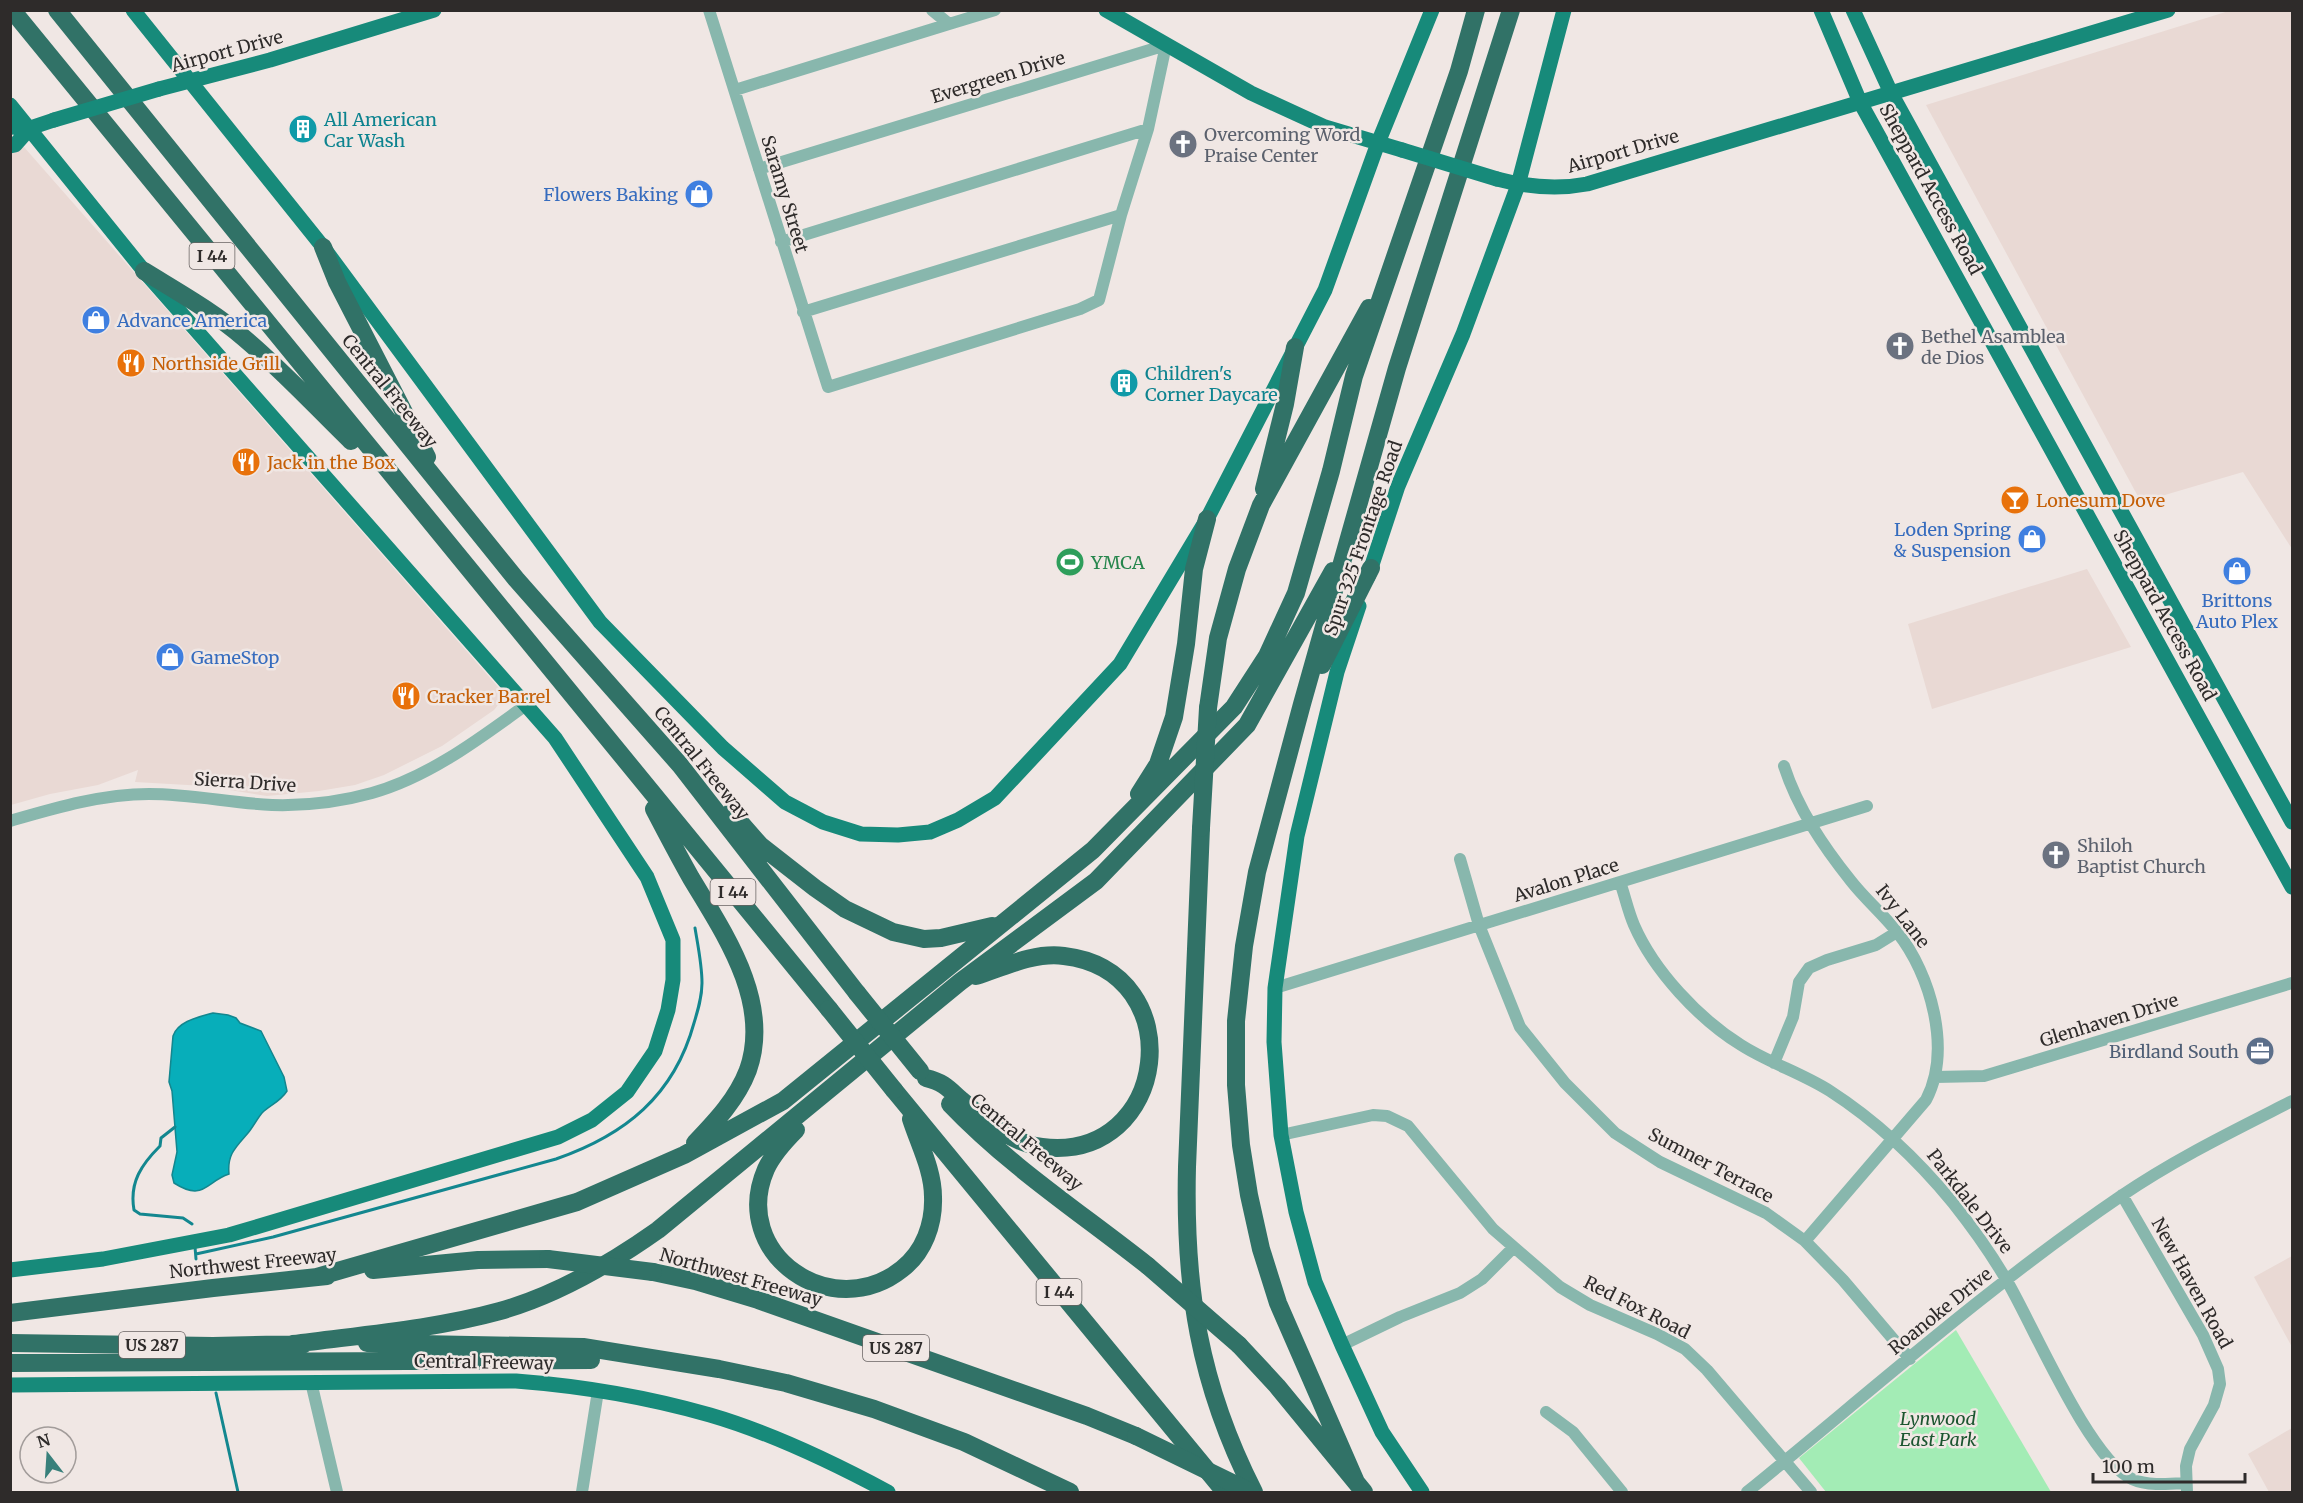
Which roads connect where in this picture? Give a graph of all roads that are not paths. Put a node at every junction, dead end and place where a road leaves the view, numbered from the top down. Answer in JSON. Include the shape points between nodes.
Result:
{"nodes":[{"id":1,"x":12,"y":10,"type":"edge"},
{"id":2,"x":57,"y":10,"type":"edge"},
{"id":3,"x":134,"y":10,"type":"edge"},
{"id":4,"x":434,"y":10,"type":"edge"},
{"id":5,"x":709,"y":10,"type":"edge"},
{"id":6,"x":932,"y":10,"type":"edge"},
{"id":7,"x":995,"y":10,"type":"edge"},
{"id":8,"x":1106,"y":10,"type":"edge"},
{"id":9,"x":1432,"y":10,"type":"edge"},
{"id":10,"x":1476,"y":10,"type":"edge"},
{"id":11,"x":1511,"y":10,"type":"edge"},
{"id":12,"x":1564,"y":10,"type":"edge"},
{"id":13,"x":1821,"y":10,"type":"edge"},
{"id":14,"x":1853,"y":10,"type":"edge"},
{"id":15,"x":2168,"y":10,"type":"edge"},
{"id":16,"x":949,"y":24,"type":"junction"},
{"id":17,"x":1166,"y":45,"type":"junction"},
{"id":18,"x":190,"y":81,"type":"junction"},
{"id":19,"x":735,"y":90,"type":"junction"},
{"id":20,"x":1891,"y":93,"type":"junction"},
{"id":21,"x":1860,"y":102,"type":"junction"},
{"id":22,"x":10,"y":105,"type":"edge"},
{"id":23,"x":10,"y":127,"type":"edge"},
{"id":24,"x":30,"y":129,"type":"junction"},
{"id":25,"x":1148,"y":129,"type":"junction"},
{"id":26,"x":1378,"y":143,"type":"junction"},
{"id":27,"x":10,"y":146,"type":"edge"},
{"id":28,"x":759,"y":169,"type":"junction"},
{"id":29,"x":1518,"y":185,"type":"junction"},
{"id":30,"x":1121,"y":214,"type":"junction"},
{"id":31,"x":781,"y":242,"type":"junction"},
{"id":32,"x":323,"y":247,"type":"junction"},
{"id":33,"x":1393,"y":264,"type":"junction"},
{"id":34,"x":144,"y":271,"type":"junction"},
{"id":35,"x":803,"y":312,"type":"junction"},
{"id":36,"x":1296,"y":347,"type":"junction"},
{"id":37,"x":442,"y":489,"type":"junction"},
{"id":38,"x":413,"y":501,"type":"junction"},
{"id":39,"x":1261,"y":505,"type":"junction"},
{"id":40,"x":1206,"y":519,"type":"junction"},
{"id":41,"x":1350,"y":541,"type":"junction"},
{"id":42,"x":1371,"y":568,"type":"junction"},
{"id":43,"x":1302,"y":704,"type":"junction"},
{"id":44,"x":526,"y":705,"type":"junction"},
{"id":45,"x":680,"y":765,"type":"junction"},
{"id":46,"x":1784,"y":766,"type":"dead end"},
{"id":47,"x":636,"y":775,"type":"junction"},
{"id":48,"x":1868,"y":806,"type":"dead end"},
{"id":49,"x":10,"y":821,"type":"edge"},
{"id":50,"x":2292,"y":822,"type":"edge"},
{"id":51,"x":1810,"y":824,"type":"junction"},
{"id":52,"x":1120,"y":825,"type":"junction"},
{"id":53,"x":1460,"y":859,"type":"dead end"},
{"id":54,"x":1620,"y":882,"type":"junction"},
{"id":55,"x":2292,"y":887,"type":"edge"},
{"id":56,"x":1002,"y":922,"type":"junction"},
{"id":57,"x":1479,"y":926,"type":"junction"},
{"id":58,"x":1897,"y":932,"type":"junction"},
{"id":59,"x":960,"y":982,"type":"junction"},
{"id":60,"x":2292,"y":983,"type":"edge"},
{"id":61,"x":1275,"y":988,"type":"junction"},
{"id":62,"x":1774,"y":1063,"type":"junction"},
{"id":63,"x":923,"y":1075,"type":"junction"},
{"id":64,"x":1935,"y":1077,"type":"junction"},
{"id":65,"x":832,"y":1088,"type":"junction"},
{"id":66,"x":2292,"y":1101,"type":"edge"},
{"id":67,"x":908,"y":1107,"type":"junction"},
{"id":68,"x":1281,"y":1135,"type":"junction"},
{"id":69,"x":1893,"y":1137,"type":"junction"},
{"id":70,"x":684,"y":1155,"type":"junction"},
{"id":71,"x":2122,"y":1195,"type":"junction"},
{"id":72,"x":1805,"y":1241,"type":"junction"},
{"id":73,"x":1513,"y":1248,"type":"junction"},
{"id":74,"x":10,"y":1270,"type":"edge"},
{"id":75,"x":317,"y":1277,"type":"junction"},
{"id":76,"x":2006,"y":1279,"type":"junction"},
{"id":77,"x":116,"y":1300,"type":"junction"},
{"id":78,"x":10,"y":1307,"type":"edge"},
{"id":79,"x":10,"y":1313,"type":"edge"},
{"id":80,"x":10,"y":1343,"type":"edge"},
{"id":81,"x":293,"y":1344,"type":"junction"},
{"id":82,"x":1342,"y":1345,"type":"junction"},
{"id":83,"x":1910,"y":1359,"type":"junction"},
{"id":84,"x":10,"y":1363,"type":"edge"},
{"id":85,"x":719,"y":1369,"type":"junction"},
{"id":86,"x":311,"y":1382,"type":"junction"},
{"id":87,"x":10,"y":1385,"type":"edge"},
{"id":88,"x":598,"y":1391,"type":"junction"},
{"id":89,"x":1546,"y":1412,"type":"dead end"},
{"id":90,"x":1784,"y":1462,"type":"junction"},
{"id":91,"x":1360,"y":1487,"type":"edge"},
{"id":92,"x":2186,"y":1488,"type":"edge"},
{"id":93,"x":337,"y":1492,"type":"edge"},
{"id":94,"x":582,"y":1492,"type":"edge"},
{"id":95,"x":884,"y":1492,"type":"edge"},
{"id":96,"x":1070,"y":1492,"type":"edge"},
{"id":97,"x":1225,"y":1492,"type":"edge"},
{"id":98,"x":1253,"y":1492,"type":"edge"},
{"id":99,"x":1422,"y":1492,"type":"edge"},
{"id":100,"x":1622,"y":1492,"type":"edge"},
{"id":101,"x":1747,"y":1492,"type":"edge"},
{"id":102,"x":1811,"y":1492,"type":"edge"}],
"edges":[{"from":1,"to":38,"type":"highway","number":"I 44"},
{"from":2,"to":37,"type":"highway","name":"Central Freeway","number":"I 44"},
{"from":3,"to":18,"type":"main road","name":"Central Freeway"},
{"from":4,"to":18,"type":"main road","name":"Airport Drive"},
{"from":5,"to":19,"type":"street","name":"Saramy Street"},
{"from":6,"to":16,"type":"street"},
{"from":7,"to":16,"type":"street"},
{"from":8,"to":17,"type":"main road","name":"Airport Drive"},
{"from":9,"to":26,"type":"main road"},
{"from":10,"to":33,"type":"highway"},
{"from":11,"to":41,"type":"highway","via":[[1397,368]]},
{"from":12,"to":29,"type":"main road","name":"Spur 325 Frontage Road"},
{"from":13,"to":21,"type":"main road","name":"Sheppard Access Road"},
{"from":14,"to":20,"type":"main road","name":"Sheppard Access Road"},
{"from":15,"to":20,"type":"main road","name":"Airport Drive"},
{"from":16,"to":19,"type":"street"},
{"from":17,"to":25,"type":"street"},
{"from":17,"to":26,"type":"main road","name":"Airport Drive","via":[[1251,93],[1325,127]]},
{"from":17,"to":28,"type":"street","name":"Evergreen Drive"},
{"from":18,"to":24,"type":"main road","name":"Airport Drive","bridge":true},
{"from":18,"to":32,"type":"main road","name":"Central Freeway"},
{"from":19,"to":28,"type":"street","name":"Saramy Street"},
{"from":20,"to":21,"type":"main road","name":"Airport Drive"},
{"from":20,"to":50,"type":"main road","name":"Sheppard Access Road"},
{"from":21,"to":29,"type":"main road","name":"Airport Drive","via":[[1587,184],[1565,188]]},
{"from":21,"to":55,"type":"main road","name":"Sheppard Access Road"},
{"from":22,"to":24,"type":"main road"},
{"from":23,"to":24,"type":"main road","name":"Airport Drive"},
{"from":24,"to":27,"type":"main road","name":"Airport Drive"},
{"from":24,"to":34,"type":"main road"},
{"from":25,"to":30,"type":"street"},
{"from":25,"to":31,"type":"street"},
{"from":26,"to":29,"type":"main road","name":"Airport Drive","bridge":true},
{"from":26,"to":36,"type":"main road","via":[[1325,290]]},
{"from":28,"to":31,"type":"street","name":"Saramy Street"},
{"from":29,"to":42,"type":"main road","name":"Spur 325 Frontage Road","via":[[1463,334],[1398,486]]},
{"from":30,"to":35,"type":"street"},
{"from":30,"to":35,"type":"street","name":"Saramy Street","via":[[1099,300],[828,387]]},
{"from":31,"to":35,"type":"street","name":"Saramy Street"},
{"from":32,"to":37,"type":"highway"},
{"from":32,"to":40,"type":"main road","name":"Central Freeway","via":[[600,622],[723,748],[785,802],[823,822],[861,834],[930,832],[994,798],[1120,664]]},
{"from":33,"to":39,"type":"highway"},
{"from":33,"to":52,"type":"highway","via":[[1354,376],[1296,593],[1267,656],[1234,707]]},
{"from":34,"to":38,"type":"highway","via":[[243,337]]},
{"from":34,"to":44,"type":"main road"},
{"from":36,"to":39,"type":"highway"},
{"from":36,"to":40,"type":"main road"},
{"from":37,"to":45,"type":"highway","name":"Central Freeway","number":"I 44"},
{"from":38,"to":47,"type":"highway","number":"I 44"},
{"from":39,"to":98,"type":"highway","bridge":true,"via":[[1237,569],[1218,638],[1208,708],[1186,1219],[1198,1340],[1225,1430]]},
{"from":40,"to":52,"type":"highway","via":[[1194,569],[1174,717],[1158,764]]},
{"from":41,"to":43,"type":"highway"},
{"from":41,"to":59,"type":"highway","via":[[1247,725],[1096,881]]},
{"from":42,"to":43,"type":"highway"},
{"from":42,"to":61,"type":"main road","name":"Spur 325 Frontage Road","via":[[1337,672],[1297,836]]},
{"from":43,"to":91,"type":"highway","via":[[1257,872],[1236,1021],[1236,1085],[1241,1145],[1261,1249],[1278,1303]]},
{"from":44,"to":49,"type":"street","name":"Sierra Drive","via":[[423,772],[354,797],[272,805],[147,794],[77,803]]},
{"from":44,"to":74,"type":"main road","name":"Northwest Freeway","via":[[555,738],[647,877],[673,940],[670,1000],[655,1051],[627,1092],[592,1120],[558,1137],[229,1235]]},
{"from":45,"to":56,"type":"highway","via":[[705,783],[760,845],[815,888],[869,922],[924,939],[959,935]]},
{"from":45,"to":63,"type":"highway","name":"Central Freeway","number":"I 44","bridge":true},
{"from":46,"to":51,"type":"street","name":"Ivy Lane"},
{"from":47,"to":67,"type":"highway","number":"I 44","bridge":true},
{"from":47,"to":70,"type":"highway","via":[[729,945],[753,1011],[752,1053],[741,1086],[728,1107]]},
{"from":48,"to":51,"type":"street","name":"Avalon Place"},
{"from":51,"to":54,"type":"street","name":"Avalon Place"},
{"from":51,"to":58,"type":"street","name":"Ivy Lane","via":[[1852,882]]},
{"from":52,"to":56,"type":"highway"},
{"from":53,"to":57,"type":"street","name":"Sumner Terrace"},
{"from":54,"to":57,"type":"street","name":"Avalon Place"},
{"from":54,"to":62,"type":"street","name":"Parkdale Drive","via":[[1634,925],[1653,960],[1688,1003],[1740,1045]]},
{"from":56,"to":70,"type":"highway","via":[[783,1101]]},
{"from":57,"to":61,"type":"street","name":"Avalon Place"},
{"from":57,"to":72,"type":"street","name":"Sumner Terrace","via":[[1520,1027],[1565,1083],[1606,1124],[1660,1162],[1766,1213]]},
{"from":58,"to":62,"type":"street","via":[[1876,945],[1809,968],[1799,982],[1793,1017]]},
{"from":58,"to":64,"type":"street","name":"Ivy Lane","via":[[1930,995],[1937,1044]]},
{"from":59,"to":63,"type":"highway","via":[[1042,956],[1063,956],[1103,969],[1120,981],[1144,1015],[1151,1046],[1146,1084],[1131,1111],[1106,1134],[1075,1145],[1042,1147],[997,1129],[940,1081]]},
{"from":59,"to":65,"type":"highway"},
{"from":60,"to":64,"type":"street","name":"Glenhaven Drive","via":[[1984,1076]]},
{"from":61,"to":68,"type":"main road","via":[[1274,1042]]},
{"from":62,"to":69,"type":"street","name":"Parkdale Drive","via":[[1829,1090]]},
{"from":63,"to":91,"type":"highway","name":"Central Freeway","number":"I 44","bridge":true,"via":[[992,1145],[1148,1266],[1239,1345]]},
{"from":64,"to":69,"type":"street","name":"Ivy Lane","via":[[1926,1100]]},
{"from":65,"to":67,"type":"highway","via":[[826,1100],[779,1147],[766,1169],[759,1202],[760,1220],[775,1254],[797,1275],[824,1287],[858,1289],[879,1283],[907,1266],[924,1242],[933,1212],[931,1176]]},
{"from":65,"to":81,"type":"highway","via":[[658,1230],[558,1290],[465,1320]]},
{"from":66,"to":71,"type":"street","name":"Roanoke Drive"},
{"from":67,"to":97,"type":"highway","number":"I 44"},
{"from":68,"to":73,"type":"street","name":"Red Fox Road","via":[[1373,1115],[1399,1120]]},
{"from":68,"to":82,"type":"main road","via":[[1296,1212],[1316,1282]]},
{"from":69,"to":72,"type":"street","name":"Ivy Lane"},
{"from":69,"to":76,"type":"street","name":"Parkdale Drive","via":[[1955,1206]]},
{"from":70,"to":75,"type":"highway","via":[[577,1202]]},
{"from":71,"to":76,"type":"street","name":"Roanoke Drive"},
{"from":71,"to":92,"type":"street","name":"New Haven Road","via":[[2203,1335],[2218,1369],[2218,1394],[2190,1449]]},
{"from":72,"to":83,"type":"street","name":"Sumner Terrace"},
{"from":73,"to":82,"type":"street","via":[[1482,1279],[1460,1293]]},
{"from":73,"to":90,"type":"street","name":"Red Fox Road","via":[[1560,1287],[1590,1305],[1685,1349]]},
{"from":75,"to":77,"type":"highway","name":"Northwest Freeway","number":"US 287"},
{"from":75,"to":98,"type":"highway","name":"Northwest Freeway","number":"US 287","bridge":true,"via":[[478,1260],[548,1259],[695,1281],[1087,1416]]},
{"from":76,"to":83,"type":"street","name":"Roanoke Drive"},
{"from":76,"to":92,"type":"street","name":"Parkdale Drive","via":[[2071,1402],[2107,1457],[2122,1473],[2140,1482]]},
{"from":77,"to":78,"type":"highway"},
{"from":77,"to":79,"type":"highway","name":"Northwest Freeway","number":"US 287"},
{"from":80,"to":81,"type":"highway","number":"US 287"},
{"from":81,"to":85,"type":"highway","number":"US 287","via":[[583,1347]]},
{"from":82,"to":99,"type":"main road","via":[[1382,1432]]},
{"from":83,"to":90,"type":"street","name":"Roanoke Drive"},
{"from":84,"to":85,"type":"highway","via":[[584,1359]]},
{"from":85,"to":96,"type":"highway","number":"US 287","via":[[786,1383],[874,1409],[964,1442]]},
{"from":86,"to":87,"type":"main road","name":"Central Freeway"},
{"from":86,"to":88,"type":"main road","name":"Central Freeway","via":[[516,1381]]},
{"from":86,"to":93,"type":"street"},
{"from":88,"to":94,"type":"street"},
{"from":88,"to":95,"type":"main road","name":"Central Freeway","via":[[711,1416],[811,1454]]},
{"from":89,"to":100,"type":"street","via":[[1573,1432]]},
{"from":90,"to":101,"type":"street","name":"Roanoke Drive"},
{"from":90,"to":102,"type":"street","name":"Red Fox Road"}]}
